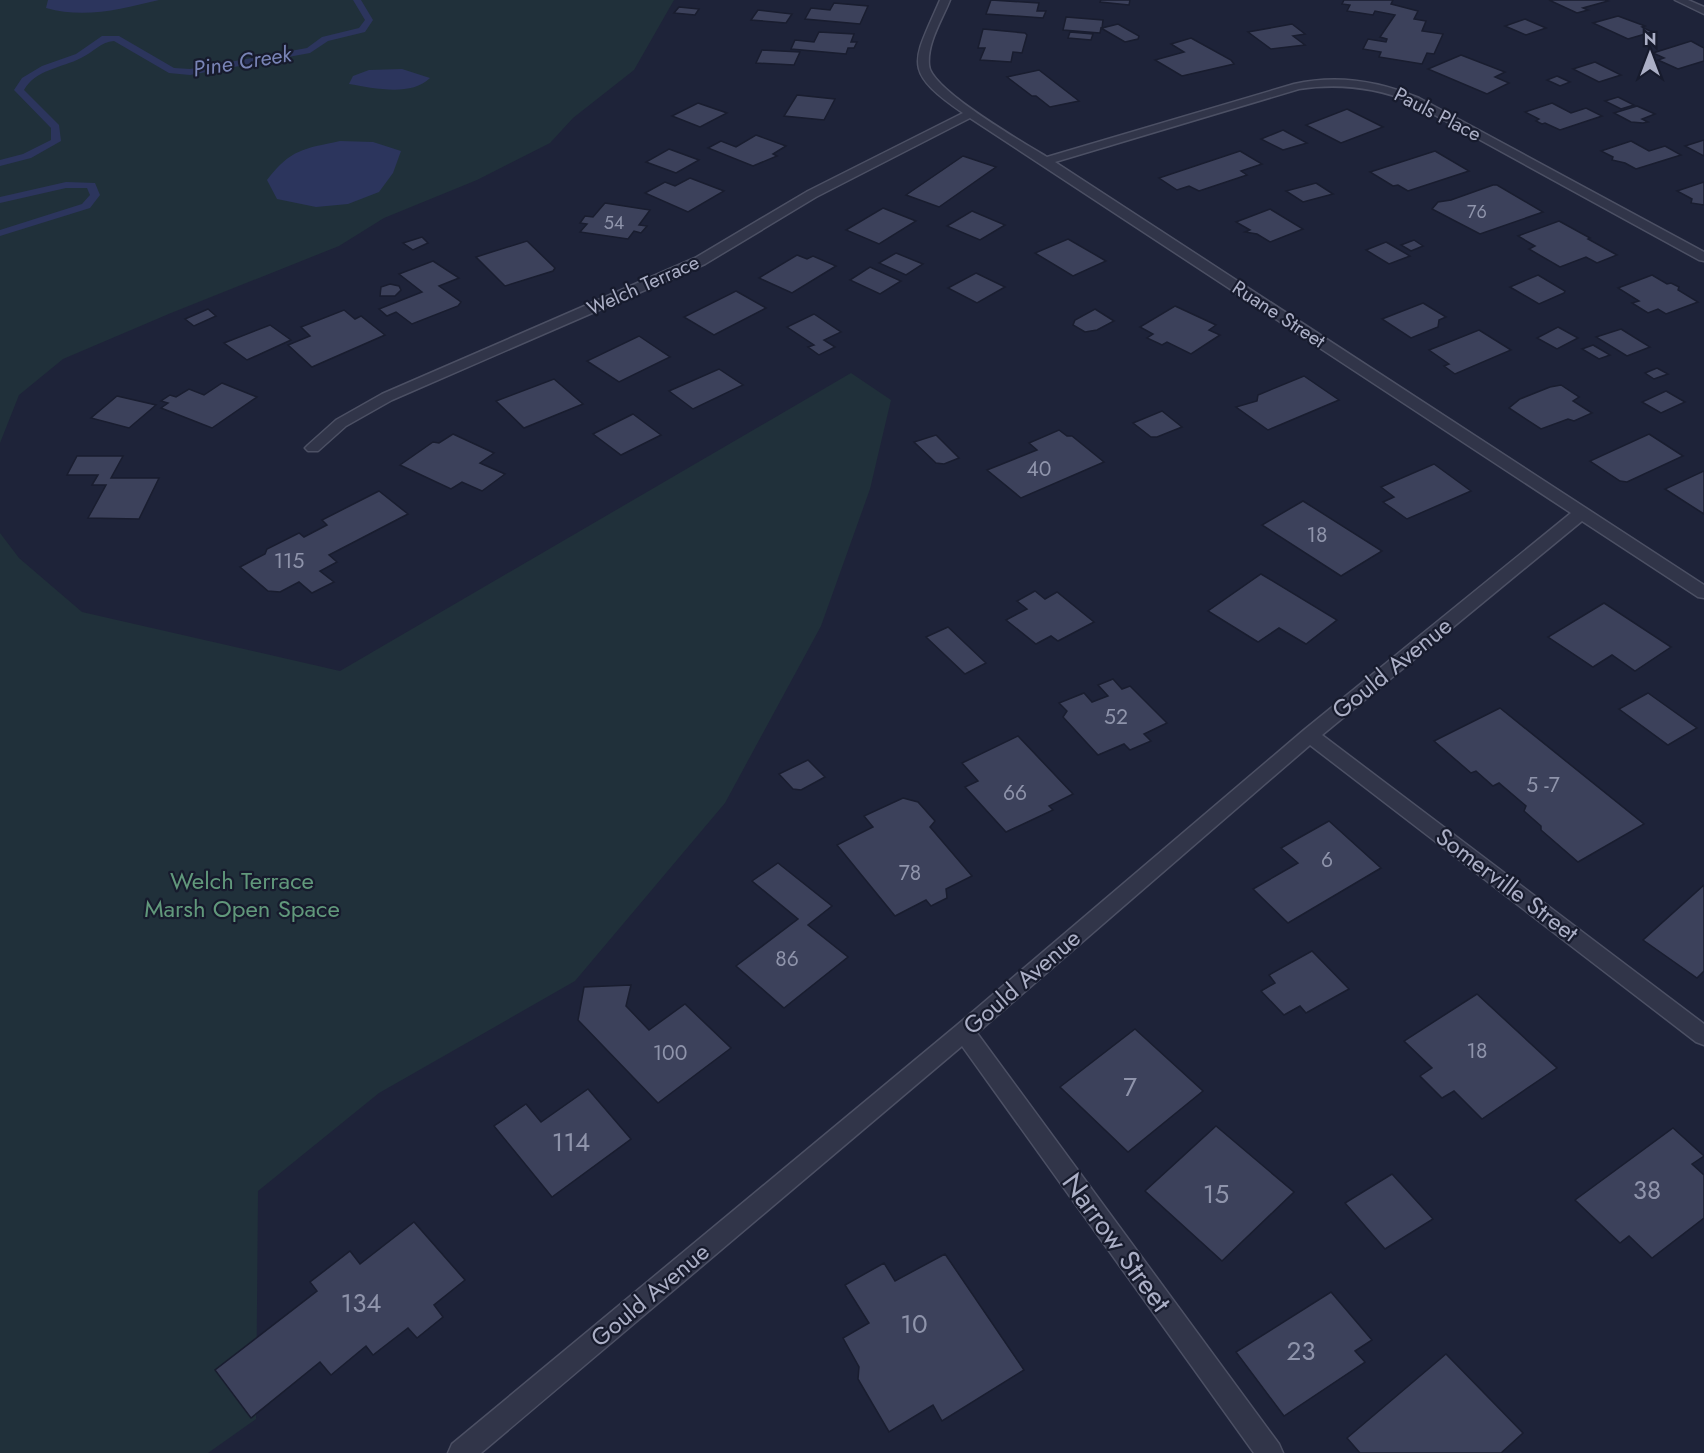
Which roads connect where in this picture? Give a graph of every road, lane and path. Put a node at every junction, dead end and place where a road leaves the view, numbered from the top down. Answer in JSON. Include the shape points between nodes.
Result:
{"nodes":[{"id":1,"x":945,"y":0,"type":"edge"},
{"id":2,"x":1680,"y":0,"type":"edge"},
{"id":3,"x":1704,"y":10,"type":"edge"},
{"id":4,"x":971,"y":113,"type":"junction"},
{"id":5,"x":1047,"y":161,"type":"junction"},
{"id":6,"x":1704,"y":257,"type":"edge"},
{"id":7,"x":313,"y":448,"type":"dead end"},
{"id":8,"x":1582,"y":512,"type":"junction"},
{"id":9,"x":1704,"y":593,"type":"edge"},
{"id":10,"x":1310,"y":735,"type":"junction"},
{"id":11,"x":964,"y":1032,"type":"junction"},
{"id":12,"x":1704,"y":1036,"type":"edge"},
{"id":13,"x":461,"y":1453,"type":"edge"},
{"id":14,"x":1270,"y":1453,"type":"edge"}],
"edges":[{"from":1,"to":4,"type":"street","name":"Ruane Street","via":[[922,57],[922,67],[934,85]]},
{"from":2,"to":3,"type":"street"},
{"from":4,"to":5,"type":"street","name":"Ruane Street"},
{"from":4,"to":7,"type":"street","name":"Welch Terrace","via":[[812,194],[700,261],[387,397],[341,423]]},
{"from":5,"to":6,"type":"street","name":"Pauls Place","via":[[1298,86],[1358,82],[1388,88],[1415,100]]},
{"from":5,"to":8,"type":"street","name":"Ruane Street"},
{"from":8,"to":9,"type":"street","name":"Ruane Street"},
{"from":8,"to":10,"type":"street","name":"Gould Avenue"},
{"from":10,"to":11,"type":"street","name":"Gould Avenue"},
{"from":10,"to":12,"type":"street","name":"Somerville Street"},
{"from":11,"to":13,"type":"street","name":"Gould Avenue"},
{"from":11,"to":14,"type":"street","name":"Narrow Street"}]}
